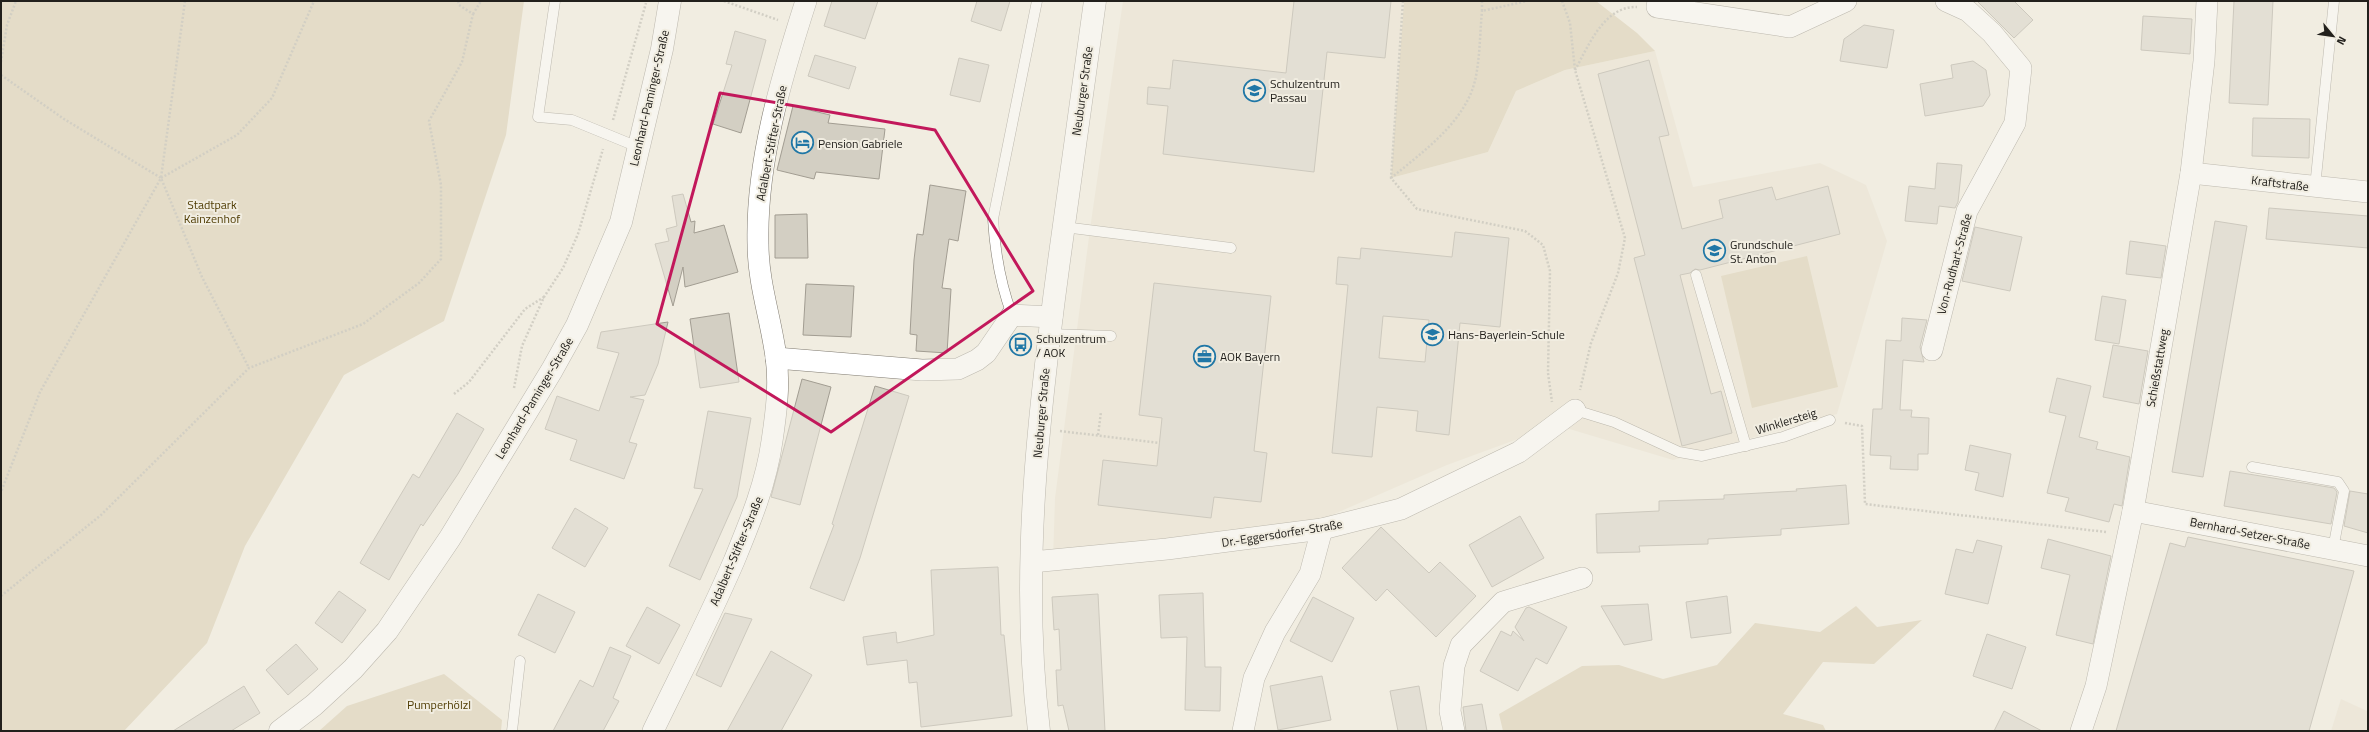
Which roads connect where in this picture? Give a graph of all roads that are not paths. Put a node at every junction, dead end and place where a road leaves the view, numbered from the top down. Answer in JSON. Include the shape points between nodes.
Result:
{"nodes":[{"id":1,"x":555,"y":1,"type":"edge"},
{"id":2,"x":670,"y":1,"type":"edge"},
{"id":3,"x":806,"y":1,"type":"edge"},
{"id":4,"x":1037,"y":1,"type":"edge"},
{"id":5,"x":1095,"y":1,"type":"edge"},
{"id":6,"x":1846,"y":1,"type":"edge"},
{"id":7,"x":1946,"y":1,"type":"edge"},
{"id":8,"x":2207,"y":1,"type":"edge"},
{"id":9,"x":2334,"y":1,"type":"edge"},
{"id":10,"x":1658,"y":4,"type":"edge"},
{"id":11,"x":2020,"y":68,"type":"junction"},
{"id":12,"x":2031,"y":113,"type":"dead end"},
{"id":13,"x":638,"y":147,"type":"junction"},
{"id":14,"x":2191,"y":172,"type":"junction"},
{"id":15,"x":2316,"y":187,"type":"junction"},
{"id":16,"x":2368,"y":192,"type":"edge"},
{"id":17,"x":1064,"y":227,"type":"junction"},
{"id":18,"x":1231,"y":248,"type":"dead end"},
{"id":19,"x":1696,"y":275,"type":"dead end"},
{"id":20,"x":1012,"y":315,"type":"junction"},
{"id":21,"x":1050,"y":325,"type":"junction"},
{"id":22,"x":1111,"y":336,"type":"dead end"},
{"id":23,"x":1932,"y":350,"type":"dead end"},
{"id":24,"x":776,"y":358,"type":"junction"},
{"id":25,"x":1575,"y":410,"type":"joint"},
{"id":26,"x":1830,"y":420,"type":"road end"},
{"id":27,"x":1746,"y":446,"type":"junction"},
{"id":28,"x":2252,"y":467,"type":"dead end"},
{"id":29,"x":2133,"y":511,"type":"junction"},
{"id":30,"x":1322,"y":529,"type":"junction"},
{"id":31,"x":2333,"y":549,"type":"junction"},
{"id":32,"x":2368,"y":556,"type":"edge"},
{"id":33,"x":1032,"y":562,"type":"junction"},
{"id":34,"x":1582,"y":578,"type":"dead end"},
{"id":35,"x":520,"y":661,"type":"dead end"},
{"id":36,"x":280,"y":731,"type":"edge"},
{"id":37,"x":512,"y":731,"type":"edge"},
{"id":38,"x":653,"y":731,"type":"edge"},
{"id":39,"x":1039,"y":731,"type":"edge"},
{"id":40,"x":1243,"y":731,"type":"edge"},
{"id":41,"x":1454,"y":731,"type":"edge"},
{"id":42,"x":2081,"y":731,"type":"edge"}],
"edges":[{"from":1,"to":13,"type":"lane","via":[[538,117],[572,120]]},
{"from":2,"to":13,"type":"street","name":"Leonhard-Paminger-Straße","via":[[662,49]]},
{"from":3,"to":24,"type":"street","name":"Adalbert-Stifter-Straße","via":[[781,85],[758,201],[758,246],[762,287]]},
{"from":4,"to":20,"type":"lane","via":[[993,219],[995,255],[1003,291]]},
{"from":5,"to":17,"type":"street","name":"Neuburger Straße"},
{"from":6,"to":10,"type":"street","via":[[1790,27]]},
{"from":7,"to":11,"type":"street","via":[[1968,10],[1992,33]]},
{"from":8,"to":14,"type":"street","name":"Schießstattweg","via":[[2204,61]]},
{"from":9,"to":15,"type":"lane"},
{"from":11,"to":12,"type":"street"},
{"from":11,"to":23,"type":"street","name":"Von-Rudhart-Straße","via":[[2015,123],[1967,211]]},
{"from":13,"to":36,"type":"street","name":"Leonhard-Paminger-Straße","via":[[621,222],[577,325],[450,538],[387,631],[353,669],[314,705]]},
{"from":14,"to":15,"type":"street","name":"Kraftstraße"},
{"from":14,"to":29,"type":"street","name":"Schießstattweg"},
{"from":15,"to":16,"type":"street","name":"Kraftstraße"},
{"from":17,"to":18,"type":"lane"},
{"from":17,"to":21,"type":"street","name":"Neuburger Straße"},
{"from":19,"to":27,"type":"lane"},
{"from":20,"to":21,"type":"street"},
{"from":20,"to":24,"type":"street","via":[[986,353],[958,369],[922,370]]},
{"from":21,"to":22,"type":"lane"},
{"from":21,"to":33,"type":"street","name":"Neuburger Straße","via":[[1035,474]]},
{"from":24,"to":38,"type":"street","name":"Adalbert-Stifter-Straße","via":[[777,398],[772,442],[766,475],[755,511],[723,587]]},
{"from":25,"to":27,"type":"lane","name":"Winklersteig","via":[[1614,422],[1679,452],[1702,456]]},
{"from":25,"to":30,"type":"street","name":"Dr.-Eggersdorfer-Straße","via":[[1519,452],[1401,509]]},
{"from":26,"to":27,"type":"lane","name":"Winklersteig","via":[[1783,437]]},
{"from":28,"to":31,"type":"lane","via":[[2338,482],[2344,491]]},
{"from":29,"to":31,"type":"street","name":"Bernhard-Setzer-Straße"},
{"from":29,"to":42,"type":"street","name":"Schießstattweg","via":[[2096,686]]},
{"from":30,"to":33,"type":"street","name":"Dr.-Eggersdorfer-Straße","via":[[1167,549]]},
{"from":30,"to":40,"type":"street","via":[[1310,574],[1275,632],[1254,678]]},
{"from":31,"to":32,"type":"street","name":"Bernhard-Setzer-Straße"},
{"from":33,"to":39,"type":"street","name":"Neuburger Straße","via":[[1034,693]]},
{"from":34,"to":41,"type":"street","via":[[1503,602],[1461,645],[1454,666],[1450,711]]},
{"from":35,"to":37,"type":"lane"}]}
